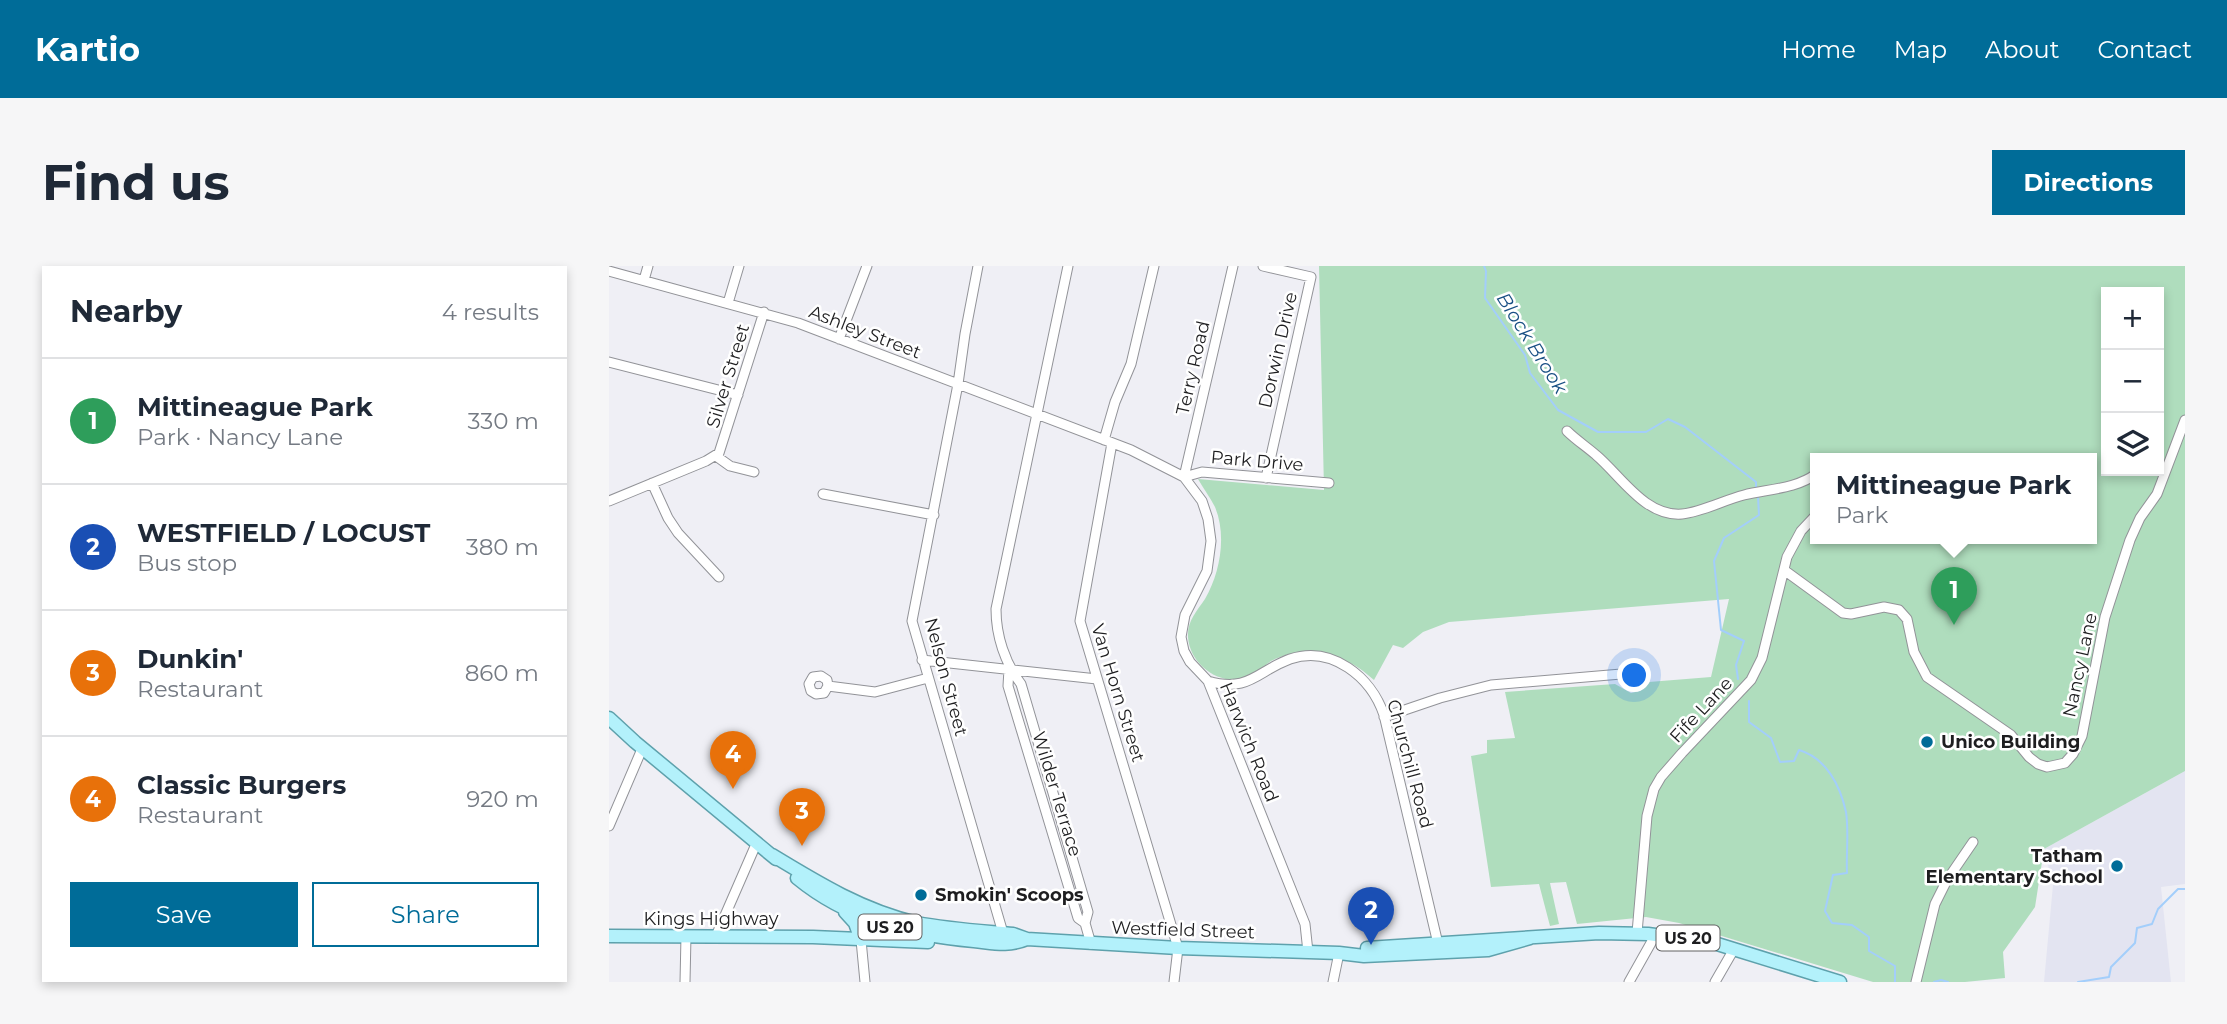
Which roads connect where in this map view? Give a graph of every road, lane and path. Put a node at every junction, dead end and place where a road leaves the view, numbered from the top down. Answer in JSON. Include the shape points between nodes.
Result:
{"nodes":[{"id":1,"x":648,"y":266,"type":"edge"},
{"id":2,"x":739,"y":266,"type":"edge"},
{"id":3,"x":867,"y":266,"type":"edge"},
{"id":4,"x":978,"y":266,"type":"edge"},
{"id":5,"x":1068,"y":266,"type":"edge"},
{"id":6,"x":1154,"y":266,"type":"edge"},
{"id":7,"x":1233,"y":266,"type":"edge"},
{"id":8,"x":1263,"y":266,"type":"edge"},
{"id":9,"x":609,"y":271,"type":"edge"},
{"id":10,"x":644,"y":280,"type":"junction"},
{"id":11,"x":728,"y":303,"type":"junction"},
{"id":12,"x":764,"y":312,"type":"junction"},
{"id":13,"x":839,"y":339,"type":"junction"},
{"id":14,"x":609,"y":362,"type":"edge"},
{"id":15,"x":958,"y":384,"type":"junction"},
{"id":16,"x":738,"y":396,"type":"junction"},
{"id":17,"x":1037,"y":415,"type":"junction"},
{"id":18,"x":2185,"y":420,"type":"edge"},
{"id":19,"x":1567,"y":431,"type":"dead end"},
{"id":20,"x":1108,"y":441,"type":"junction"},
{"id":21,"x":716,"y":456,"type":"junction"},
{"id":22,"x":754,"y":472,"type":"dead end"},
{"id":23,"x":1184,"y":477,"type":"junction"},
{"id":24,"x":1266,"y":478,"type":"junction"},
{"id":25,"x":1810,"y":478,"type":"edge"},
{"id":26,"x":1329,"y":482,"type":"dead end"},
{"id":27,"x":652,"y":483,"type":"junction"},
{"id":28,"x":823,"y":494,"type":"dead end"},
{"id":29,"x":609,"y":501,"type":"edge"},
{"id":30,"x":934,"y":515,"type":"junction"},
{"id":31,"x":1810,"y":521,"type":"edge"},
{"id":32,"x":1784,"y":570,"type":"junction"},
{"id":33,"x":719,"y":577,"type":"dead end"},
{"id":34,"x":922,"y":660,"type":"junction"},
{"id":35,"x":1009,"y":669,"type":"junction"},
{"id":36,"x":1633,"y":673,"type":"dead end"},
{"id":37,"x":928,"y":678,"type":"junction"},
{"id":38,"x":1097,"y":679,"type":"junction"},
{"id":39,"x":1208,"y":681,"type":"junction"},
{"id":40,"x":828,"y":686,"type":"dead end"},
{"id":41,"x":1384,"y":716,"type":"junction"},
{"id":42,"x":609,"y":718,"type":"edge"},
{"id":43,"x":642,"y":749,"type":"junction"},
{"id":44,"x":1043,"y":761,"type":"junction"},
{"id":45,"x":1032,"y":765,"type":"junction"},
{"id":46,"x":609,"y":826,"type":"edge"},
{"id":47,"x":1067,"y":841,"type":"junction"},
{"id":48,"x":757,"y":842,"type":"junction"},
{"id":49,"x":1973,"y":842,"type":"dead end"},
{"id":50,"x":1055,"y":843,"type":"junction"},
{"id":51,"x":772,"y":855,"type":"junction"},
{"id":52,"x":837,"y":904,"type":"junction"},
{"id":53,"x":1085,"y":923,"type":"junction"},
{"id":54,"x":897,"y":929,"type":"junction"},
{"id":55,"x":1003,"y":933,"type":"junction"},
{"id":56,"x":1637,"y":933,"type":"junction"},
{"id":57,"x":1656,"y":934,"type":"junction"},
{"id":58,"x":609,"y":936,"type":"edge"},
{"id":59,"x":686,"y":936,"type":"junction"},
{"id":60,"x":716,"y":936,"type":"junction"},
{"id":61,"x":860,"y":936,"type":"junction"},
{"id":62,"x":953,"y":939,"type":"junction"},
{"id":63,"x":1027,"y":939,"type":"junction"},
{"id":64,"x":1091,"y":943,"type":"junction"},
{"id":65,"x":1178,"y":948,"type":"junction"},
{"id":66,"x":1439,"y":948,"type":"junction"},
{"id":67,"x":1734,"y":949,"type":"junction"},
{"id":68,"x":1308,"y":952,"type":"junction"},
{"id":69,"x":1339,"y":953,"type":"junction"},
{"id":70,"x":1813,"y":978,"type":"edge"},
{"id":71,"x":685,"y":982,"type":"edge"},
{"id":72,"x":866,"y":982,"type":"edge"},
{"id":73,"x":1174,"y":982,"type":"edge"},
{"id":74,"x":1333,"y":982,"type":"edge"},
{"id":75,"x":1629,"y":982,"type":"edge"},
{"id":76,"x":1715,"y":982,"type":"edge"},
{"id":77,"x":1840,"y":982,"type":"edge"},
{"id":78,"x":1916,"y":982,"type":"edge"}],
"edges":[{"from":1,"to":10,"type":"street"},
{"from":2,"to":11,"type":"street"},
{"from":3,"to":13,"type":"street"},
{"from":4,"to":15,"type":"street","name":"Nelson Street"},
{"from":5,"to":17,"type":"street","name":"Wilder Terrace"},
{"from":6,"to":20,"type":"street"},
{"from":7,"to":23,"type":"street","name":"Terry Road"},
{"from":8,"to":24,"type":"street","name":"Dorwin Drive","via":[[1311,277]]},
{"from":9,"to":10,"type":"street","name":"Ashley Street"},
{"from":10,"to":11,"type":"street","name":"Ashley Street"},
{"from":11,"to":12,"type":"street","name":"Ashley Street"},
{"from":12,"to":13,"type":"street","name":"Ashley Street"},
{"from":12,"to":16,"type":"street","name":"Silver Street"},
{"from":13,"to":15,"type":"street","name":"Ashley Street"},
{"from":14,"to":16,"type":"street"},
{"from":15,"to":17,"type":"street","name":"Ashley Street"},
{"from":15,"to":30,"type":"street","name":"Nelson Street"},
{"from":16,"to":21,"type":"street","name":"Silver Street"},
{"from":17,"to":20,"type":"street","name":"Ashley Street"},
{"from":17,"to":35,"type":"street","name":"Wilder Terrace","via":[[996,609]]},
{"from":18,"to":32,"type":"street","name":"Nancy Lane","via":[[2157,494],[2130,540],[2099,643],[2082,736],[2065,763],[2038,764],[2011,736],[1927,677],[1914,652],[1907,619],[1899,610],[1884,607],[1843,613]]},
{"from":19,"to":25,"type":"street","via":[[1632,492],[1671,514],[1690,513]]},
{"from":20,"to":23,"type":"street","name":"Harwich Road"},
{"from":20,"to":38,"type":"street","name":"Van Horn Street","via":[[1080,615]]},
{"from":21,"to":22,"type":"street","via":[[730,466]]},
{"from":21,"to":27,"type":"street","name":"Silver Street"},
{"from":23,"to":24,"type":"street","name":"Park Drive","via":[[1202,472]]},
{"from":23,"to":39,"type":"street","name":"Harwich Road","via":[[1202,501],[1211,541],[1206,570],[1185,615],[1181,637],[1187,656]]},
{"from":24,"to":26,"type":"street","name":"Park Drive"},
{"from":27,"to":29,"type":"street","name":"Silver Street"},
{"from":27,"to":33,"type":"street","via":[[678,533]]},
{"from":28,"to":30,"type":"street"},
{"from":30,"to":34,"type":"street","name":"Nelson Street","via":[[912,621]]},
{"from":31,"to":32,"type":"street","name":"Fife Lane","via":[[1793,544]]},
{"from":32,"to":56,"type":"street","name":"Fife Lane","via":[[1757,670],[1654,789],[1647,816]]},
{"from":34,"to":35,"type":"street"},
{"from":34,"to":37,"type":"street","name":"Nelson Street"},
{"from":35,"to":38,"type":"street"},
{"from":35,"to":44,"type":"street","name":"Wilder Terrace","via":[[1021,684]]},
{"from":35,"to":45,"type":"street","name":"Wilder Terrace","via":[[1008,686]]},
{"from":36,"to":41,"type":"street","via":[[1491,685]]},
{"from":37,"to":40,"type":"street","via":[[876,692]]},
{"from":37,"to":55,"type":"street","name":"Nelson Street"},
{"from":38,"to":65,"type":"street","name":"Van Horn Street"},
{"from":39,"to":41,"type":"street","name":"Churchill Road","via":[[1241,684],[1295,658],[1332,659],[1367,684]]},
{"from":39,"to":68,"type":"street","name":"Harwich Road","via":[[1305,924]]},
{"from":41,"to":66,"type":"street","name":"Churchill Road"},
{"from":42,"to":43,"type":"main road","name":"Westfield Street","number":"US 20"},
{"from":43,"to":46,"type":"street"},
{"from":43,"to":48,"type":"main road","name":"Westfield Street","number":"US 20"},
{"from":44,"to":45,"type":"street"},
{"from":44,"to":47,"type":"street","name":"Wilder Terrace"},
{"from":45,"to":50,"type":"street","name":"Wilder Terrace"},
{"from":47,"to":50,"type":"street"},
{"from":47,"to":53,"type":"street","name":"Wilder Terrace","via":[[1088,912]]},
{"from":48,"to":51,"type":"main road","name":"Westfield Street","number":"US 20"},
{"from":48,"to":60,"type":"street"},
{"from":49,"to":78,"type":"street","via":[[1935,904]]},
{"from":50,"to":53,"type":"street","name":"Wilder Terrace","via":[[1077,918]]},
{"from":51,"to":52,"type":"main road","name":"Westfield Street","number":"US 20","via":[[810,889]]},
{"from":51,"to":55,"type":"main road","name":"Westfield Street","number":"US 20","via":[[883,913],[933,926]]},
{"from":52,"to":54,"type":"main road","name":"Westfield Street","number":"US 20"},
{"from":52,"to":61,"type":"main road"},
{"from":53,"to":64,"type":"street","name":"Wilder Terrace"},
{"from":54,"to":61,"type":"main road","name":"Kings Highway"},
{"from":54,"to":62,"type":"main road","name":"Westfield Street","number":"US 20"},
{"from":55,"to":63,"type":"main road","name":"Westfield Street","number":"US 20"},
{"from":56,"to":57,"type":"main road","name":"Westfield Street","number":"US 20"},
{"from":56,"to":66,"type":"main road","name":"Westfield Street","number":"US 20","via":[[1530,939],[1488,950]]},
{"from":57,"to":67,"type":"main road","name":"Westfield Street","number":"US 20"},
{"from":57,"to":75,"type":"street"},
{"from":58,"to":59,"type":"main road","name":"Kings Highway"},
{"from":59,"to":60,"type":"main road","name":"Kings Highway"},
{"from":59,"to":71,"type":"street"},
{"from":60,"to":61,"type":"main road","name":"Kings Highway"},
{"from":61,"to":62,"type":"main road","name":"Kings Highway","via":[[932,942]]},
{"from":61,"to":72,"type":"street"},
{"from":62,"to":63,"type":"main road","name":"Westfield Street","number":"US 20","via":[[1012,945]]},
{"from":63,"to":64,"type":"main road","name":"Westfield Street","number":"US 20"},
{"from":64,"to":65,"type":"main road","name":"Westfield Street","number":"US 20"},
{"from":65,"to":68,"type":"main road","name":"Westfield Street","number":"US 20"},
{"from":65,"to":73,"type":"street"},
{"from":66,"to":69,"type":"main road","name":"Westfield Street","number":"US 20","via":[[1362,948]]},
{"from":67,"to":70,"type":"main road","name":"Westfield Street","number":"US 20"},
{"from":67,"to":76,"type":"street"},
{"from":68,"to":69,"type":"main road","name":"Westfield Street","number":"US 20"},
{"from":69,"to":74,"type":"street"},
{"from":70,"to":77,"type":"main road","name":"Westfield Street","number":"US 20"}]}
